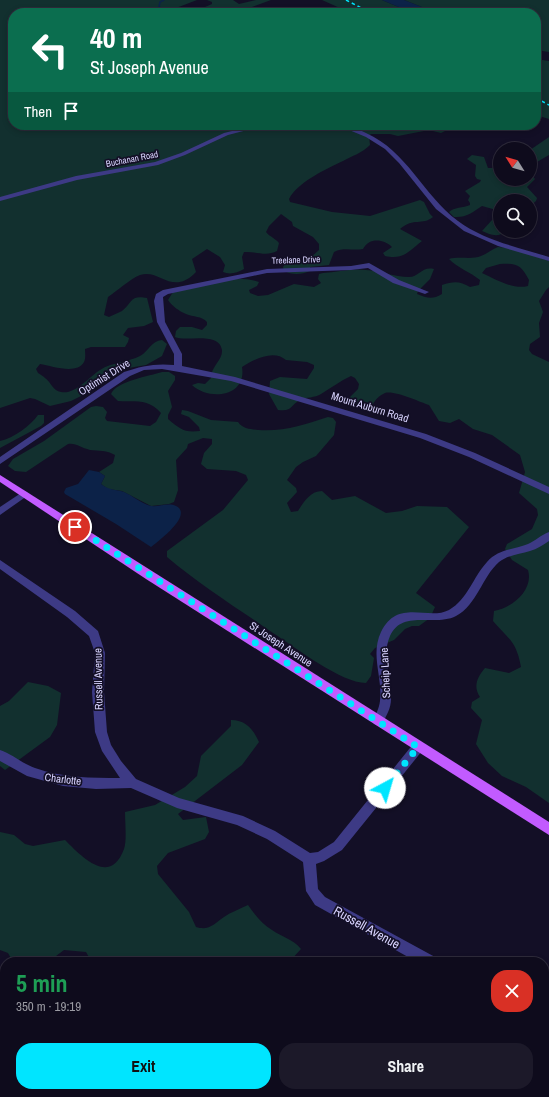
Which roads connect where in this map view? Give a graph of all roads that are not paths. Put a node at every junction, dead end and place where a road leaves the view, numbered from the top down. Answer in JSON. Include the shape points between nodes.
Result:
{"nodes":[{"id":1,"x":243,"y":130,"type":"edge"},
{"id":2,"x":353,"y":130,"type":"edge"},
{"id":3,"x":0,"y":198,"type":"edge"},
{"id":4,"x":549,"y":258,"type":"edge"},
{"id":5,"x":425,"y":292,"type":"dead end"},
{"id":6,"x":178,"y":368,"type":"junction"},
{"id":7,"x":0,"y":461,"type":"edge"},
{"id":8,"x":0,"y":478,"type":"edge"},
{"id":9,"x":549,"y":491,"type":"edge"},
{"id":10,"x":24,"y":494,"type":"junction"},
{"id":11,"x":0,"y":512,"type":"edge"},
{"id":12,"x":549,"y":536,"type":"edge"},
{"id":13,"x":0,"y":564,"type":"edge"},
{"id":14,"x":378,"y":721,"type":"junction"},
{"id":15,"x":418,"y":747,"type":"junction"},
{"id":16,"x":0,"y":755,"type":"edge"},
{"id":17,"x":132,"y":783,"type":"junction"},
{"id":18,"x":549,"y":829,"type":"edge"},
{"id":19,"x":309,"y":859,"type":"junction"},
{"id":20,"x":421,"y":957,"type":"edge"}],
"edges":[{"from":1,"to":3,"type":"street","name":"Buchanan Road","via":[[222,135],[184,154],[156,164],[76,178]]},
{"from":2,"to":4,"type":"street","via":[[388,148],[442,211],[460,226],[485,239]]},
{"from":5,"to":6,"type":"street","name":"Treelane Drive","via":[[385,276],[370,265],[267,271],[164,292],[158,298],[161,322],[178,354]]},
{"from":6,"to":7,"type":"street","name":"Optimist Drive","via":[[150,367],[127,374]]},
{"from":6,"to":9,"type":"street","name":"Mount Auburn Road","via":[[238,380],[423,436],[472,455]]},
{"from":8,"to":10,"type":"main road","name":"St Joseph Avenue"},
{"from":10,"to":11,"type":"street"},
{"from":10,"to":14,"type":"main road","name":"St Joseph Avenue"},
{"from":12,"to":14,"type":"street","name":"Scheip Lane","via":[[528,548],[498,558],[481,576],[467,601],[452,613],[444,616],[409,616],[390,626],[382,647],[386,707]]},
{"from":13,"to":17,"type":"street","name":"Russell Avenue","via":[[71,614],[94,634],[100,653],[98,692],[101,732],[106,747]]},
{"from":14,"to":15,"type":"main road","name":"St Joseph Avenue"},
{"from":15,"to":18,"type":"main road","name":"St Joseph Avenue"},
{"from":15,"to":19,"type":"street","via":[[338,846],[320,857]]},
{"from":16,"to":17,"type":"street","name":"Charlotte","via":[[22,769],[50,779]]},
{"from":17,"to":19,"type":"street","name":"Russell Avenue","via":[[177,802],[239,820]]},
{"from":19,"to":20,"type":"street","name":"Russell Avenue","via":[[310,885],[313,894],[320,901]]}]}
